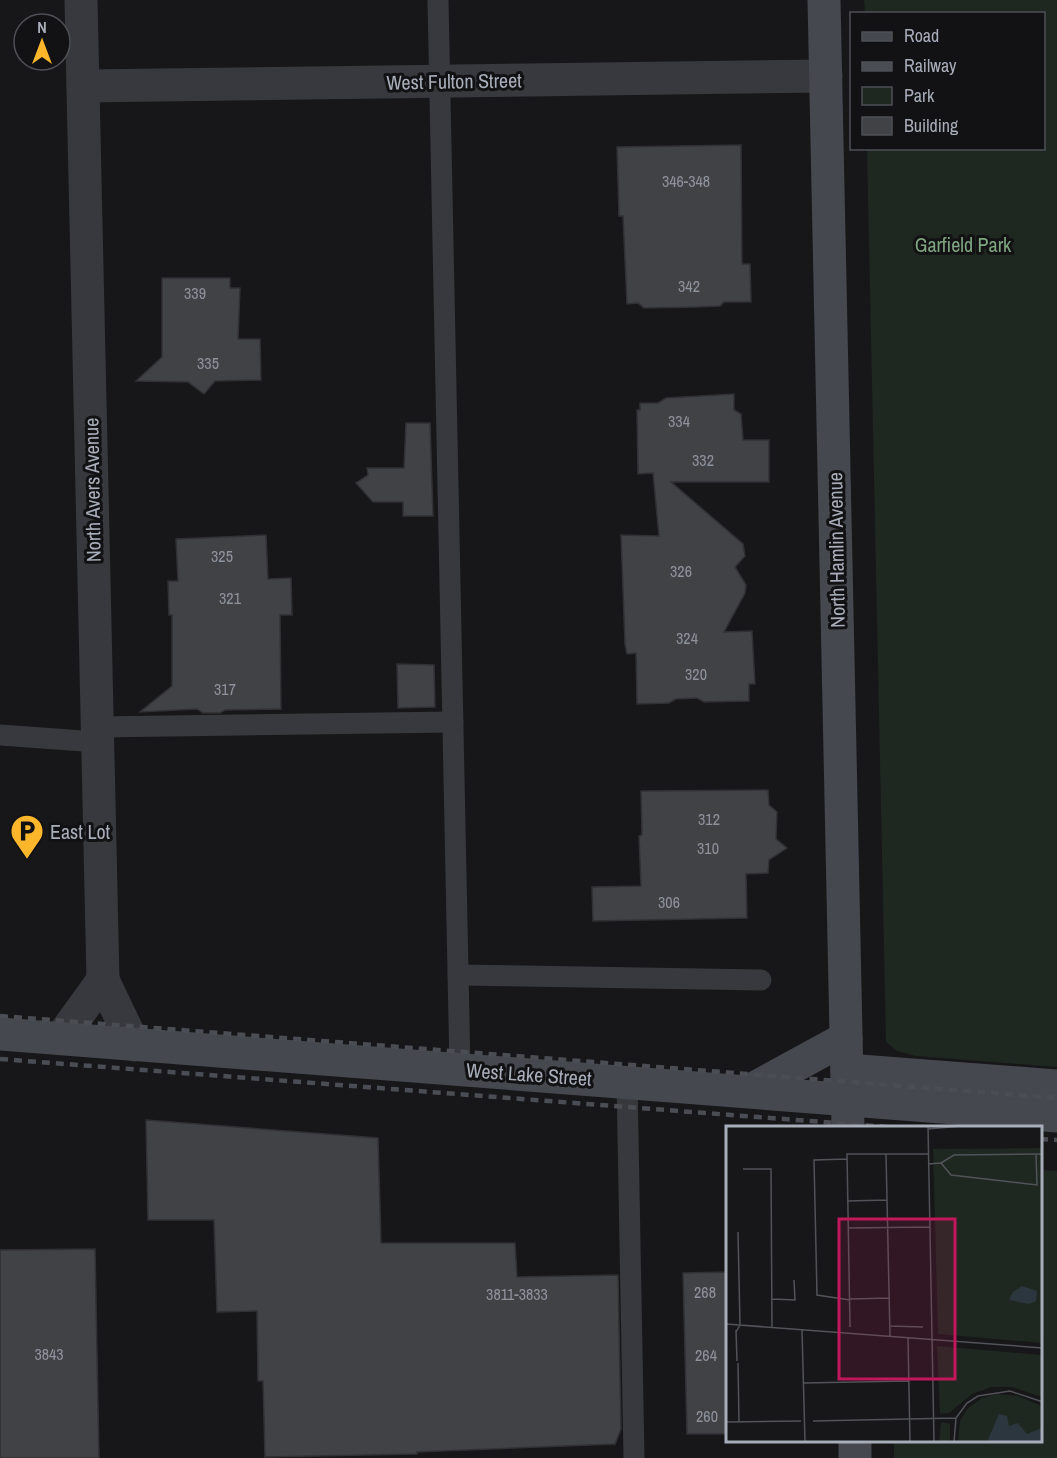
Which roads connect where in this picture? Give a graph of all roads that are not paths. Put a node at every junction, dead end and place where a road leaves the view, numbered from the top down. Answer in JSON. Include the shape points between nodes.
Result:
{"nodes":[{"id":1,"x":81,"y":0,"type":"edge"},
{"id":2,"x":438,"y":0,"type":"edge"},
{"id":3,"x":824,"y":0,"type":"edge"},
{"id":4,"x":826,"y":76,"type":"junction"},
{"id":5,"x":439,"y":81,"type":"junction"},
{"id":6,"x":82,"y":86,"type":"junction"},
{"id":7,"x":453,"y":722,"type":"junction"},
{"id":8,"x":97,"y":734,"type":"junction"},
{"id":9,"x":0,"y":735,"type":"edge"},
{"id":10,"x":458,"y":975,"type":"junction"},
{"id":11,"x":103,"y":980,"type":"junction"},
{"id":12,"x":761,"y":980,"type":"dead end"},
{"id":13,"x":0,"y":1034,"type":"edge"},
{"id":14,"x":61,"y":1038,"type":"junction"},
{"id":15,"x":846,"y":1038,"type":"junction"},
{"id":16,"x":134,"y":1045,"type":"junction"},
{"id":17,"x":460,"y":1069,"type":"junction"},
{"id":18,"x":627,"y":1082,"type":"junction"},
{"id":19,"x":1057,"y":1086,"type":"edge"},
{"id":20,"x":749,"y":1091,"type":"junction"},
{"id":21,"x":847,"y":1099,"type":"edge"},
{"id":22,"x":944,"y":1106,"type":"junction"},
{"id":23,"x":1057,"y":1116,"type":"edge"},
{"id":24,"x":912,"y":1126,"type":"edge"},
{"id":25,"x":634,"y":1458,"type":"edge"}],
"edges":[{"from":1,"to":6,"type":"street","name":"North Avers Avenue"},
{"from":2,"to":5,"type":"lane"},
{"from":3,"to":4,"type":"main road","name":"North Hamlin Avenue"},
{"from":4,"to":5,"type":"street","name":"West Fulton Street"},
{"from":4,"to":15,"type":"main road","name":"North Hamlin Avenue"},
{"from":5,"to":6,"type":"street","name":"West Fulton Street"},
{"from":5,"to":7,"type":"lane"},
{"from":6,"to":8,"type":"street","name":"North Avers Avenue"},
{"from":7,"to":8,"type":"lane"},
{"from":7,"to":10,"type":"lane"},
{"from":8,"to":9,"type":"lane"},
{"from":8,"to":11,"type":"street","name":"North Avers Avenue"},
{"from":10,"to":12,"type":"lane"},
{"from":10,"to":17,"type":"lane"},
{"from":11,"to":14,"type":"street"},
{"from":11,"to":16,"type":"street","name":"North Avers Avenue"},
{"from":13,"to":14,"type":"main road","name":"West Lake Street"},
{"from":14,"to":16,"type":"main road","name":"West Lake Street"},
{"from":15,"to":20,"type":"main road"},
{"from":15,"to":21,"type":"main road","name":"North Hamlin Avenue"},
{"from":16,"to":17,"type":"main road","name":"West Lake Street"},
{"from":17,"to":18,"type":"main road","name":"West Lake Street"},
{"from":18,"to":20,"type":"main road","name":"West Lake Street"},
{"from":18,"to":25,"type":"lane"},
{"from":19,"to":21,"type":"main road"},
{"from":20,"to":21,"type":"main road","name":"West Lake Street"},
{"from":21,"to":22,"type":"main road","name":"West Lake Street"},
{"from":22,"to":23,"type":"main road","name":"West Lake Street"},
{"from":22,"to":24,"type":"main road"}]}
